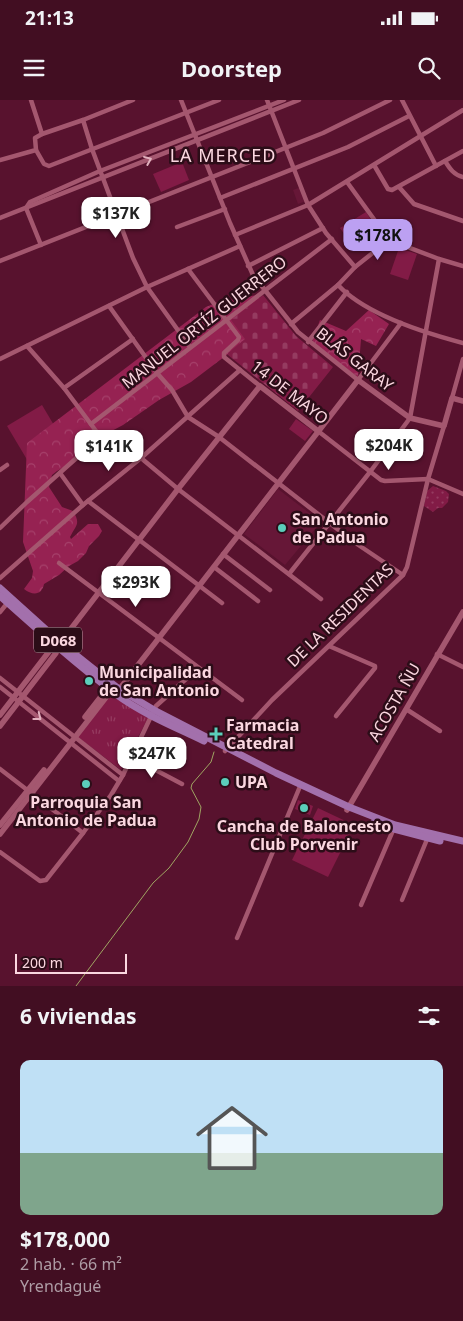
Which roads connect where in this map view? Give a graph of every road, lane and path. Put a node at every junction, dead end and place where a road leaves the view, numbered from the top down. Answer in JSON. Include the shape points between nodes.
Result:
{"nodes":[{"id":1,"x":31,"y":100,"type":"edge"},
{"id":2,"x":133,"y":100,"type":"edge"},
{"id":3,"x":181,"y":100,"type":"edge"},
{"id":4,"x":219,"y":100,"type":"edge"},
{"id":5,"x":267,"y":100,"type":"edge"},
{"id":6,"x":284,"y":100,"type":"edge"},
{"id":7,"x":299,"y":100,"type":"edge"},
{"id":8,"x":390,"y":100,"type":"edge"},
{"id":9,"x":402,"y":100,"type":"edge"},
{"id":10,"x":270,"y":108,"type":"junction"},
{"id":11,"x":463,"y":110,"type":"edge"},
{"id":12,"x":187,"y":113,"type":"junction"},
{"id":13,"x":408,"y":116,"type":"junction"},
{"id":14,"x":83,"y":120,"type":"junction"},
{"id":15,"x":42,"y":134,"type":"junction"},
{"id":16,"x":195,"y":135,"type":"junction"},
{"id":17,"x":419,"y":136,"type":"junction"},
{"id":18,"x":197,"y":140,"type":"junction"},
{"id":19,"x":286,"y":147,"type":"junction"},
{"id":20,"x":92,"y":149,"type":"junction"},
{"id":21,"x":36,"y":150,"type":"junction"},
{"id":22,"x":463,"y":151,"type":"edge"},
{"id":23,"x":0,"y":160,"type":"edge"},
{"id":24,"x":445,"y":161,"type":"junction"},
{"id":25,"x":374,"y":165,"type":"junction"},
{"id":26,"x":436,"y":166,"type":"junction"},
{"id":27,"x":294,"y":168,"type":"junction"},
{"id":28,"x":100,"y":171,"type":"junction"},
{"id":29,"x":212,"y":177,"type":"junction"},
{"id":30,"x":102,"y":178,"type":"junction"},
{"id":31,"x":463,"y":178,"type":"edge"},
{"id":32,"x":347,"y":182,"type":"junction"},
{"id":33,"x":399,"y":187,"type":"junction"},
{"id":34,"x":220,"y":198,"type":"junction"},
{"id":35,"x":31,"y":204,"type":"junction"},
{"id":36,"x":308,"y":205,"type":"junction"},
{"id":37,"x":26,"y":208,"type":"junction"},
{"id":38,"x":225,"y":209,"type":"junction"},
{"id":39,"x":117,"y":215,"type":"junction"},
{"id":40,"x":0,"y":218,"type":"edge"},
{"id":41,"x":463,"y":221,"type":"edge"},
{"id":42,"x":178,"y":227,"type":"dead end"},
{"id":43,"x":323,"y":228,"type":"junction"},
{"id":44,"x":236,"y":235,"type":"junction"},
{"id":45,"x":332,"y":239,"type":"junction"},
{"id":46,"x":389,"y":240,"type":"junction"},
{"id":47,"x":40,"y":245,"type":"junction"},
{"id":48,"x":240,"y":246,"type":"junction"},
{"id":49,"x":439,"y":260,"type":"junction"},
{"id":50,"x":0,"y":261,"type":"edge"},
{"id":51,"x":248,"y":266,"type":"junction"},
{"id":52,"x":463,"y":266,"type":"edge"},
{"id":53,"x":355,"y":267,"type":"junction"},
{"id":54,"x":188,"y":269,"type":"junction"},
{"id":55,"x":338,"y":284,"type":"junction"},
{"id":56,"x":147,"y":287,"type":"junction"},
{"id":57,"x":264,"y":290,"type":"junction"},
{"id":58,"x":347,"y":292,"type":"junction"},
{"id":59,"x":109,"y":306,"type":"junction"},
{"id":60,"x":225,"y":320,"type":"junction"},
{"id":61,"x":401,"y":323,"type":"junction"},
{"id":62,"x":290,"y":324,"type":"junction"},
{"id":63,"x":424,"y":333,"type":"junction"},
{"id":64,"x":133,"y":339,"type":"junction"},
{"id":65,"x":308,"y":342,"type":"junction"},
{"id":66,"x":463,"y":343,"type":"edge"},
{"id":67,"x":27,"y":346,"type":"junction"},
{"id":68,"x":190,"y":347,"type":"junction"},
{"id":69,"x":463,"y":358,"type":"edge"},
{"id":70,"x":0,"y":359,"type":"edge"},
{"id":71,"x":240,"y":370,"type":"junction"},
{"id":72,"x":157,"y":373,"type":"junction"},
{"id":73,"x":358,"y":380,"type":"junction"},
{"id":74,"x":260,"y":386,"type":"junction"},
{"id":75,"x":64,"y":388,"type":"junction"},
{"id":76,"x":452,"y":398,"type":"junction"},
{"id":77,"x":463,"y":401,"type":"edge"},
{"id":78,"x":188,"y":417,"type":"junction"},
{"id":79,"x":410,"y":418,"type":"junction"},
{"id":80,"x":91,"y":424,"type":"junction"},
{"id":81,"x":444,"y":426,"type":"junction"},
{"id":82,"x":318,"y":432,"type":"junction"},
{"id":83,"x":219,"y":437,"type":"junction"},
{"id":84,"x":141,"y":458,"type":"junction"},
{"id":85,"x":7,"y":465,"type":"dead end"},
{"id":86,"x":0,"y":470,"type":"edge"},
{"id":87,"x":60,"y":472,"type":"junction"},
{"id":88,"x":370,"y":472,"type":"junction"},
{"id":89,"x":428,"y":480,"type":"junction"},
{"id":90,"x":278,"y":482,"type":"junction"},
{"id":91,"x":178,"y":489,"type":"junction"},
{"id":92,"x":463,"y":494,"type":"edge"},
{"id":93,"x":86,"y":503,"type":"junction"},
{"id":94,"x":329,"y":521,"type":"junction"},
{"id":95,"x":0,"y":528,"type":"edge"},
{"id":96,"x":237,"y":535,"type":"junction"},
{"id":97,"x":140,"y":541,"type":"junction"},
{"id":98,"x":223,"y":554,"type":"junction"},
{"id":99,"x":59,"y":563,"type":"dead end"},
{"id":100,"x":214,"y":567,"type":"junction"},
{"id":101,"x":288,"y":574,"type":"junction"},
{"id":102,"x":403,"y":575,"type":"junction"},
{"id":103,"x":0,"y":578,"type":"edge"},
{"id":104,"x":199,"y":586,"type":"junction"},
{"id":105,"x":0,"y":588,"type":"edge"},
{"id":106,"x":270,"y":590,"type":"dead end"},
{"id":107,"x":99,"y":593,"type":"junction"},
{"id":108,"x":5,"y":599,"type":"edge"},
{"id":109,"x":321,"y":599,"type":"dead end"},
{"id":110,"x":258,"y":601,"type":"dead end"},
{"id":111,"x":222,"y":603,"type":"dead end"},
{"id":112,"x":0,"y":612,"type":"edge"},
{"id":113,"x":463,"y":612,"type":"edge"},
{"id":114,"x":159,"y":638,"type":"junction"},
{"id":115,"x":59,"y":645,"type":"junction"},
{"id":116,"x":329,"y":646,"type":"junction"},
{"id":117,"x":437,"y":654,"type":"junction"},
{"id":118,"x":196,"y":667,"type":"junction"},
{"id":119,"x":463,"y":667,"type":"edge"},
{"id":120,"x":0,"y":678,"type":"edge"},
{"id":121,"x":0,"y":687,"type":"edge"},
{"id":122,"x":113,"y":688,"type":"junction"},
{"id":123,"x":19,"y":697,"type":"junction"},
{"id":124,"x":242,"y":700,"type":"dead end"},
{"id":125,"x":406,"y":709,"type":"junction"},
{"id":126,"x":152,"y":712,"type":"junction"},
{"id":127,"x":0,"y":715,"type":"edge"},
{"id":128,"x":336,"y":716,"type":"dead end"},
{"id":129,"x":0,"y":726,"type":"edge"},
{"id":130,"x":440,"y":731,"type":"dead end"},
{"id":131,"x":71,"y":738,"type":"junction"},
{"id":132,"x":226,"y":749,"type":"junction"},
{"id":133,"x":95,"y":753,"type":"junction"},
{"id":134,"x":90,"y":757,"type":"junction"},
{"id":135,"x":131,"y":757,"type":"junction"},
{"id":136,"x":0,"y":769,"type":"edge"},
{"id":137,"x":123,"y":775,"type":"junction"},
{"id":138,"x":119,"y":781,"type":"junction"},
{"id":139,"x":182,"y":784,"type":"dead end"},
{"id":140,"x":300,"y":786,"type":"junction"},
{"id":141,"x":29,"y":792,"type":"junction"},
{"id":142,"x":348,"y":808,"type":"junction"},
{"id":143,"x":0,"y":825,"type":"edge"},
{"id":144,"x":394,"y":827,"type":"junction"},
{"id":145,"x":0,"y":834,"type":"edge"},
{"id":146,"x":83,"y":834,"type":"junction"},
{"id":147,"x":428,"y":836,"type":"junction"},
{"id":148,"x":463,"y":841,"type":"edge"},
{"id":149,"x":463,"y":845,"type":"edge"},
{"id":150,"x":0,"y":852,"type":"edge"},
{"id":151,"x":402,"y":900,"type":"dead end"},
{"id":152,"x":361,"y":905,"type":"dead end"},
{"id":153,"x":237,"y":938,"type":"dead end"}],
"edges":[{"from":1,"to":15,"type":"street"},
{"from":2,"to":14,"type":"street"},
{"from":3,"to":12,"type":"street","name":"BLÁS GARAY"},
{"from":4,"to":12,"type":"street"},
{"from":5,"to":10,"type":"street"},
{"from":6,"to":10,"type":"street"},
{"from":7,"to":10,"type":"street"},
{"from":8,"to":19,"type":"street"},
{"from":9,"to":13,"type":"street"},
{"from":10,"to":16,"type":"street"},
{"from":10,"to":18,"type":"street"},
{"from":10,"to":19,"type":"street"},
{"from":11,"to":17,"type":"street"},
{"from":12,"to":16,"type":"street","name":"BLÁS GARAY"},
{"from":12,"to":20,"type":"street"},
{"from":13,"to":17,"type":"street"},
{"from":13,"to":27,"type":"street"},
{"from":14,"to":15,"type":"street"},
{"from":14,"to":20,"type":"street"},
{"from":15,"to":21,"type":"street","via":[[35,138]]},
{"from":16,"to":18,"type":"street","name":"BLÁS GARAY"},
{"from":16,"to":28,"type":"street"},
{"from":17,"to":25,"type":"street"},
{"from":17,"to":26,"type":"street"},
{"from":18,"to":29,"type":"street","name":"BLÁS GARAY"},
{"from":30,"to":18,"type":"street","one_way":true},
{"from":19,"to":27,"type":"street"},
{"from":19,"to":29,"type":"street"},
{"from":20,"to":21,"type":"street","via":[[49,166],[44,164]]},
{"from":20,"to":28,"type":"street"},
{"from":21,"to":23,"type":"street"},
{"from":22,"to":24,"type":"street"},
{"from":24,"to":26,"type":"street"},
{"from":24,"to":31,"type":"street"},
{"from":25,"to":32,"type":"street"},
{"from":25,"to":33,"type":"street","via":[[388,189]]},
{"from":26,"to":33,"type":"street"},
{"from":27,"to":34,"type":"street"},
{"from":27,"to":36,"type":"street"},
{"from":28,"to":30,"type":"street"},
{"from":28,"to":35,"type":"street"},
{"from":29,"to":34,"type":"street","name":"BLÁS GARAY"},
{"from":29,"to":39,"type":"street"},
{"from":30,"to":35,"type":"street"},
{"from":30,"to":39,"type":"street"},
{"from":32,"to":36,"type":"street"},
{"from":32,"to":46,"type":"street"},
{"from":33,"to":41,"type":"street","via":[[414,204]]},
{"from":34,"to":38,"type":"street","name":"BLÁS GARAY"},
{"from":35,"to":37,"type":"street"},
{"from":36,"to":43,"type":"street"},
{"from":36,"to":44,"type":"street"},
{"from":37,"to":40,"type":"street"},
{"from":37,"to":47,"type":"street"},
{"from":38,"to":42,"type":"street"},
{"from":38,"to":44,"type":"street","name":"BLÁS GARAY"},
{"from":39,"to":47,"type":"street"},
{"from":39,"to":56,"type":"street"},
{"from":43,"to":45,"type":"street"},
{"from":43,"to":51,"type":"street"},
{"from":44,"to":48,"type":"street","name":"BLÁS GARAY"},
{"from":45,"to":53,"type":"street"},
{"from":45,"to":57,"type":"street","name":"MANUEL ORTÍZ GUERRERO"},
{"from":46,"to":49,"type":"street"},
{"from":46,"to":53,"type":"street"},
{"from":47,"to":50,"type":"street"},
{"from":48,"to":51,"type":"street","name":"BLÁS GARAY"},
{"from":48,"to":54,"type":"street"},
{"from":49,"to":52,"type":"street"},
{"from":49,"to":63,"type":"street"},
{"from":51,"to":57,"type":"street","name":"BLÁS GARAY"},
{"from":53,"to":55,"type":"street"},
{"from":54,"to":56,"type":"street"},
{"from":54,"to":60,"type":"street"},
{"from":55,"to":58,"type":"street"},
{"from":55,"to":62,"type":"street"},
{"from":56,"to":59,"type":"street"},
{"from":56,"to":68,"type":"street"},
{"from":57,"to":60,"type":"street","name":"MANUEL ORTÍZ GUERRERO"},
{"from":57,"to":62,"type":"street","name":"BLÁS GARAY"},
{"from":58,"to":61,"type":"street"},
{"from":58,"to":65,"type":"street"},
{"from":59,"to":64,"type":"street"},
{"from":59,"to":67,"type":"street"},
{"from":60,"to":68,"type":"street","name":"MANUEL ORTÍZ GUERRERO"},
{"from":60,"to":71,"type":"street","name":"14 DE MAYO","via":[[239,338],[224,355]]},
{"from":61,"to":63,"type":"street"},
{"from":61,"to":73,"type":"street"},
{"from":62,"to":65,"type":"street","name":"BLÁS GARAY"},
{"from":63,"to":66,"type":"street"},
{"from":63,"to":79,"type":"street"},
{"from":64,"to":72,"type":"street"},
{"from":64,"to":75,"type":"street"},
{"from":65,"to":73,"type":"street","name":"BLÁS GARAY"},
{"from":67,"to":70,"type":"street"},
{"from":67,"to":75,"type":"street"},
{"from":68,"to":72,"type":"street","name":"MANUEL ORTÍZ GUERRERO"},
{"from":69,"to":76,"type":"street","name":"DE LA RESIDENTAS"},
{"from":71,"to":74,"type":"street","name":"14 DE MAYO"},
{"from":71,"to":78,"type":"street"},
{"from":72,"to":78,"type":"street"},
{"from":72,"to":80,"type":"street","name":"MANUEL ORTÍZ GUERRERO"},
{"from":73,"to":79,"type":"street","name":"BLÁS GARAY"},
{"from":73,"to":82,"type":"street"},
{"from":74,"to":82,"type":"street","name":"14 DE MAYO"},
{"from":74,"to":83,"type":"street"},
{"from":75,"to":80,"type":"street"},
{"from":76,"to":77,"type":"street"},
{"from":76,"to":81,"type":"street","name":"DE LA RESIDENTAS"},
{"from":78,"to":83,"type":"street"},
{"from":78,"to":84,"type":"street"},
{"from":79,"to":81,"type":"street","name":"BLÁS GARAY"},
{"from":79,"to":88,"type":"street"},
{"from":80,"to":87,"type":"street","via":[[99,438]]},
{"from":81,"to":89,"type":"street","name":"DE LA RESIDENTAS"},
{"from":82,"to":88,"type":"street","name":"14 DE MAYO"},
{"from":82,"to":90,"type":"street"},
{"from":83,"to":90,"type":"street"},
{"from":83,"to":91,"type":"street"},
{"from":84,"to":91,"type":"street"},
{"from":84,"to":93,"type":"street"},
{"from":85,"to":86,"type":"street"},
{"from":87,"to":93,"type":"street"},
{"from":87,"to":95,"type":"street"},
{"from":88,"to":89,"type":"street","name":"14 DE MAYO","via":[[385,481]]},
{"from":88,"to":94,"type":"street"},
{"from":89,"to":92,"type":"street","name":"14 DE MAYO"},
{"from":89,"to":102,"type":"street","name":"DE LA RESIDENTAS"},
{"from":90,"to":94,"type":"street"},
{"from":90,"to":96,"type":"street"},
{"from":91,"to":96,"type":"street"},
{"from":91,"to":97,"type":"street"},
{"from":93,"to":97,"type":"street"},
{"from":93,"to":103,"type":"street"},
{"from":94,"to":101,"type":"street"},
{"from":94,"to":102,"type":"street"},
{"from":96,"to":98,"type":"street"},
{"from":96,"to":101,"type":"street"},
{"from":97,"to":104,"type":"street"},
{"from":97,"to":107,"type":"street"},
{"from":98,"to":100,"type":"street"},
{"from":98,"to":106,"type":"street"},
{"from":99,"to":107,"type":"street"},
{"from":100,"to":104,"type":"street"},
{"from":100,"to":110,"type":"street"},
{"from":101,"to":109,"type":"street"},
{"from":102,"to":116,"type":"street","name":"DE LA RESIDENTAS"},
{"from":104,"to":111,"type":"street"},
{"from":104,"to":114,"type":"street"},
{"from":105,"to":108,"type":"main road","number":"D068"},
{"from":107,"to":114,"type":"street"},
{"from":107,"to":115,"type":"street"},
{"from":108,"to":112,"type":"street"},
{"from":108,"to":115,"type":"main road","number":"D068"},
{"from":113,"to":117,"type":"street","name":"ACOSTA ÑU"},
{"from":114,"to":118,"type":"street"},
{"from":114,"to":122,"type":"street"},
{"from":115,"to":122,"type":"main road","number":"D068"},
{"from":115,"to":123,"type":"street","via":[[51,649]]},
{"from":116,"to":128,"type":"street","via":[[375,666]]},
{"from":116,"to":132,"type":"street","name":"DE LA RESIDENTAS"},
{"from":117,"to":119,"type":"street"},
{"from":117,"to":125,"type":"street","name":"ACOSTA ÑU"},
{"from":118,"to":124,"type":"street"},
{"from":118,"to":126,"type":"street"},
{"from":120,"to":123,"type":"street"},
{"from":121,"to":123,"type":"street"},
{"from":122,"to":126,"type":"main road","number":"D068"},
{"from":122,"to":131,"type":"street"},
{"from":123,"to":127,"type":"street"},
{"from":123,"to":129,"type":"street"},
{"from":123,"to":131,"type":"street"},
{"from":125,"to":130,"type":"street"},
{"from":125,"to":142,"type":"street","name":"ACOSTA ÑU"},
{"from":126,"to":132,"type":"main road","number":"D068"},
{"from":126,"to":135,"type":"street"},
{"from":131,"to":133,"type":"street"},
{"from":131,"to":134,"type":"street"},
{"from":131,"to":141,"type":"street"},
{"from":132,"to":140,"type":"main road","number":"D068"},
{"from":133,"to":134,"type":"street"},
{"from":133,"to":137,"type":"street"},
{"from":134,"to":138,"type":"street"},
{"from":135,"to":137,"type":"street"},
{"from":135,"to":139,"type":"street"},
{"from":136,"to":141,"type":"street"},
{"from":137,"to":138,"type":"street"},
{"from":138,"to":146,"type":"street"},
{"from":140,"to":142,"type":"main road","number":"D068"},
{"from":140,"to":153,"type":"street"},
{"from":141,"to":143,"type":"street"},
{"from":141,"to":145,"type":"street"},
{"from":141,"to":146,"type":"street"},
{"from":142,"to":144,"type":"main road","number":"D068"},
{"from":144,"to":147,"type":"main road","number":"D068"},
{"from":144,"to":152,"type":"street"},
{"from":146,"to":150,"type":"street","via":[[43,882]]},
{"from":147,"to":148,"type":"main road","number":"D068"},
{"from":147,"to":149,"type":"main road","number":"D068"},
{"from":147,"to":151,"type":"street"}]}
